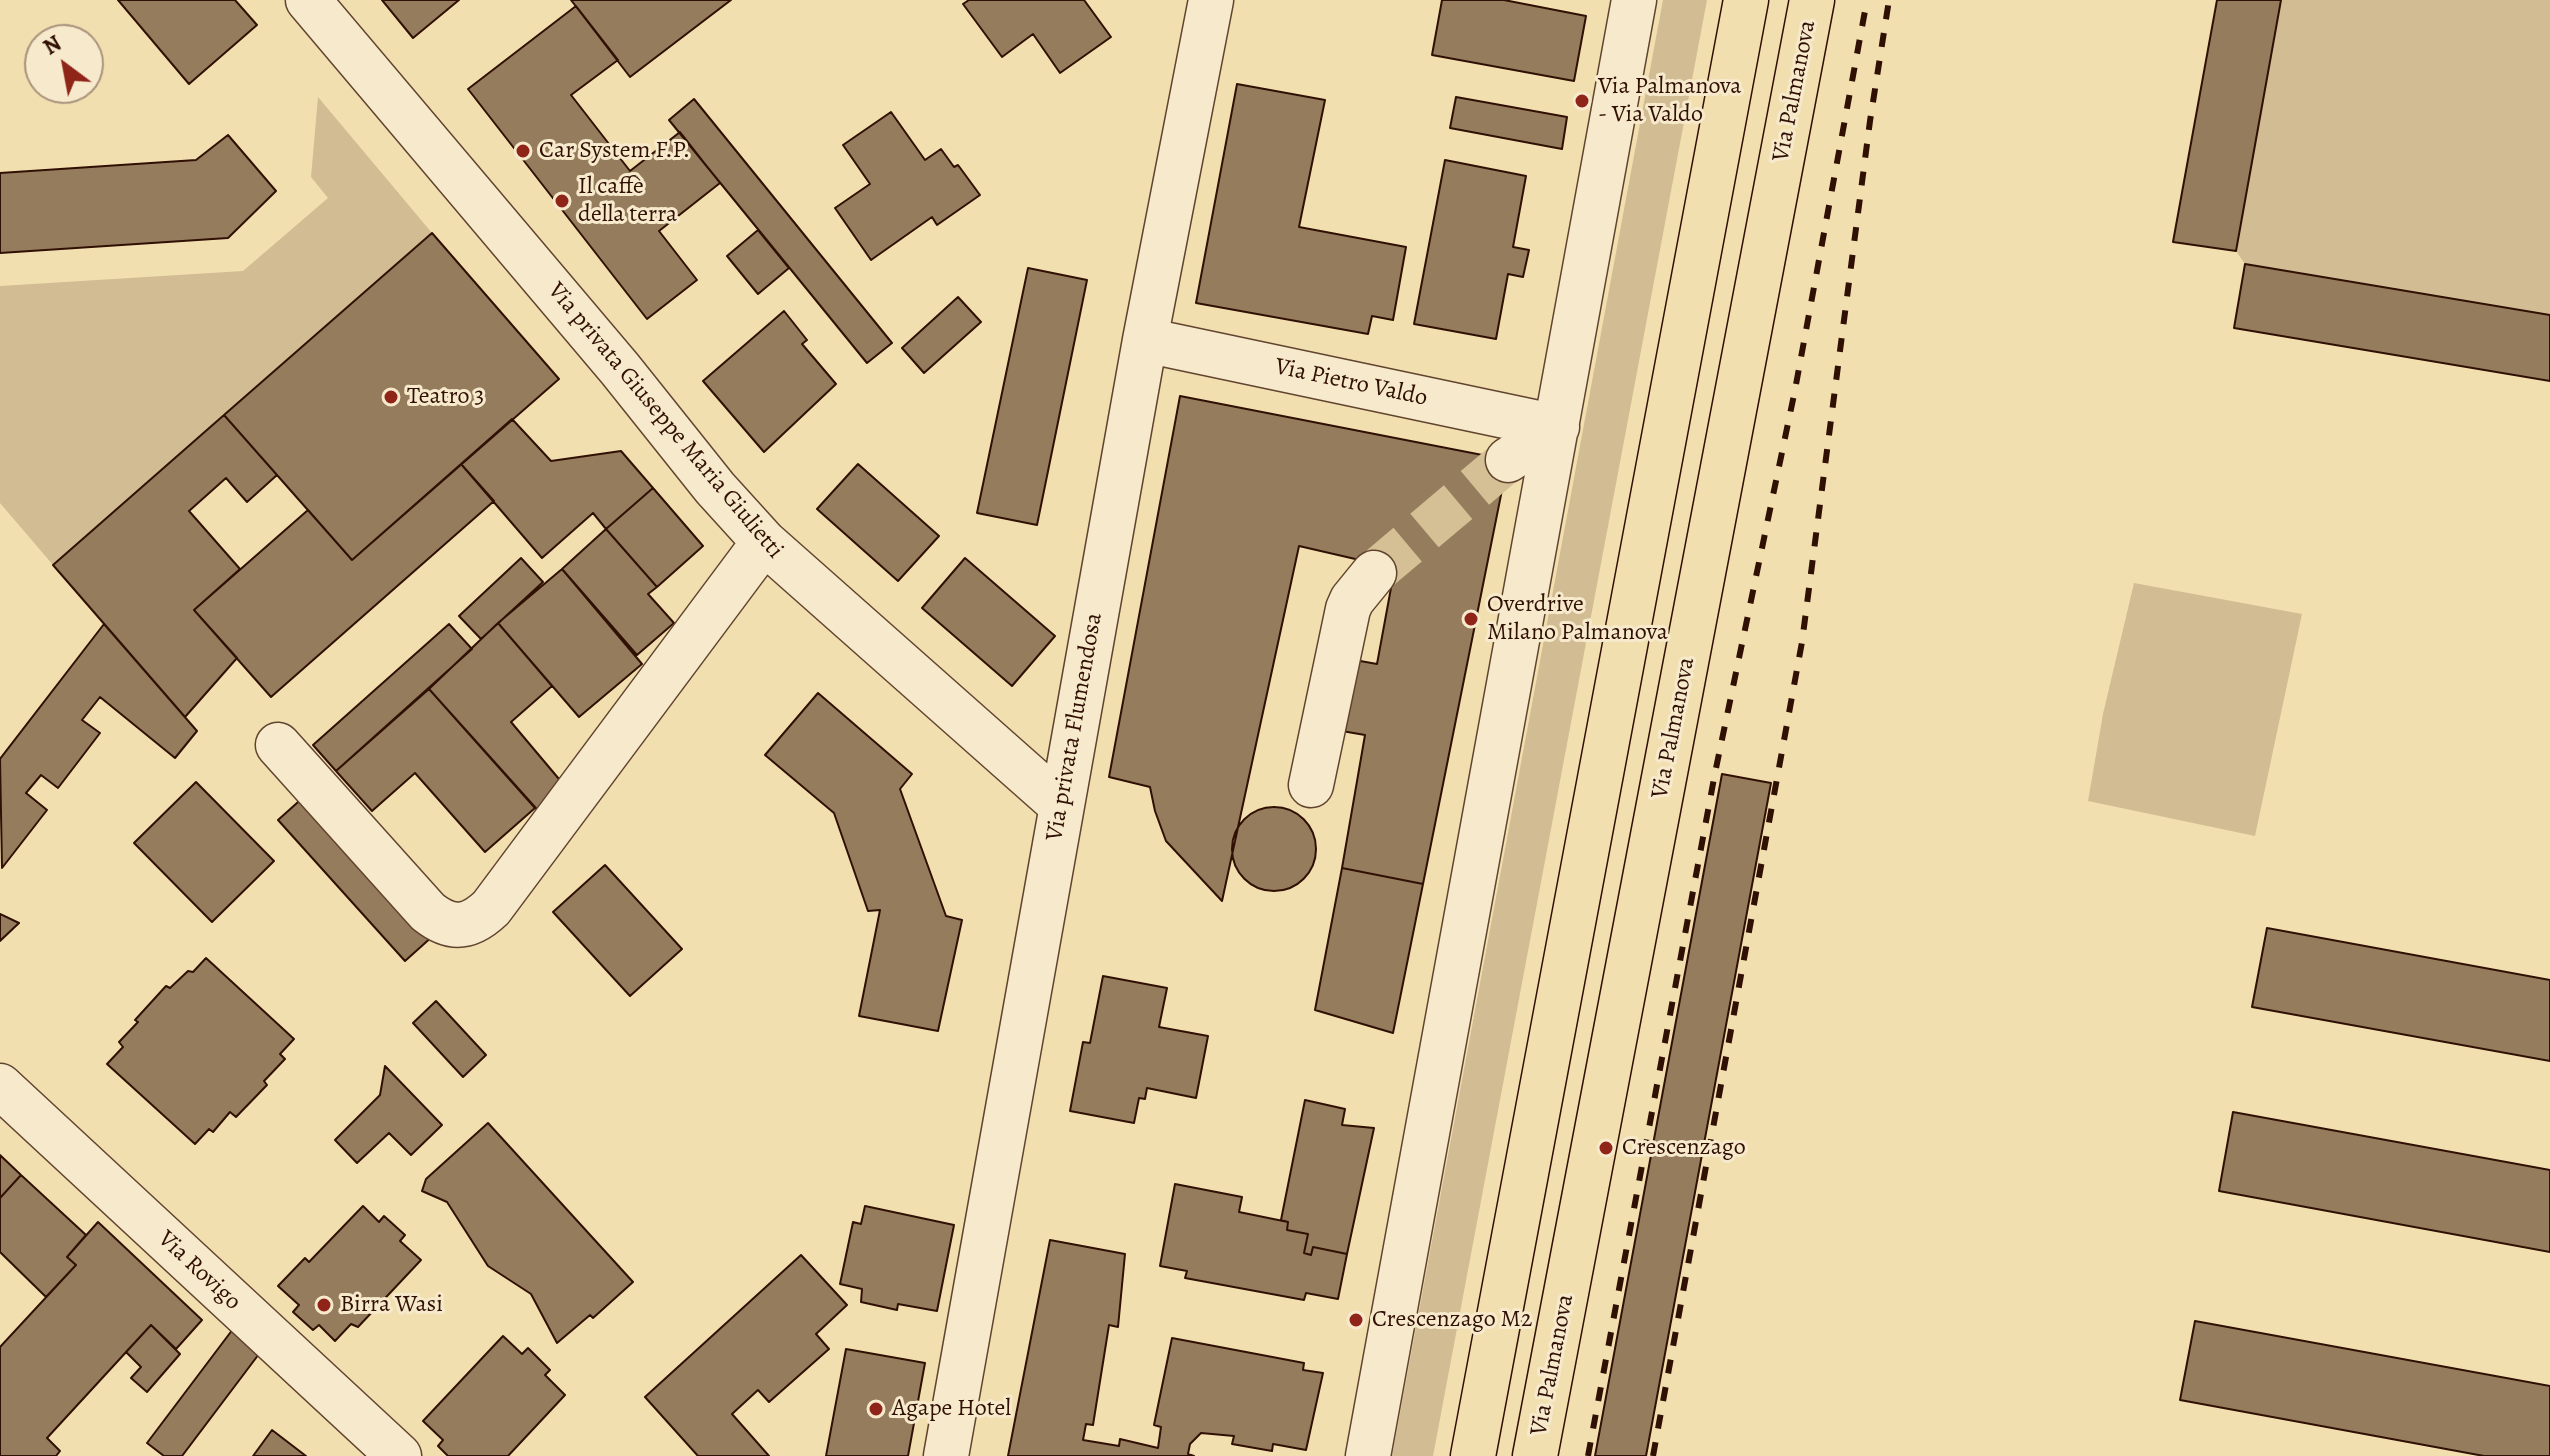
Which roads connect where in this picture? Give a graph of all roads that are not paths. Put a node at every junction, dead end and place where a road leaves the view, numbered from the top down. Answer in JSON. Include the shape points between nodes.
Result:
{"nodes":[{"id":1,"x":308,"y":0,"type":"edge"},
{"id":2,"x":1211,"y":0,"type":"edge"},
{"id":3,"x":1634,"y":0,"type":"edge"},
{"id":4,"x":1746,"y":0,"type":"edge"},
{"id":5,"x":1812,"y":0,"type":"edge"},
{"id":6,"x":1145,"y":340,"type":"junction"},
{"id":7,"x":1557,"y":427,"type":"junction"},
{"id":8,"x":1508,"y":460,"type":"tunnel mouth"},
{"id":9,"x":764,"y":542,"type":"junction"},
{"id":10,"x":1374,"y":573,"type":"tunnel mouth"},
{"id":11,"x":278,"y":745,"type":"dead end"},
{"id":12,"x":1311,"y":785,"type":"dead end"},
{"id":13,"x":1061,"y":805,"type":"junction"},
{"id":14,"x":0,"y":1086,"type":"edge"},
{"id":15,"x":386,"y":1452,"type":"edge"},
{"id":16,"x":946,"y":1456,"type":"edge"},
{"id":17,"x":1368,"y":1456,"type":"edge"},
{"id":18,"x":1473,"y":1456,"type":"edge"},
{"id":19,"x":1535,"y":1456,"type":"edge"}],
"edges":[{"from":1,"to":9,"type":"street","name":"Via privata Giuseppe Maria Giulietti"},
{"from":2,"to":6,"type":"street","name":"Via privata Flumendosa"},
{"from":3,"to":7,"type":"street"},
{"from":4,"to":18,"type":"highway"},
{"from":5,"to":19,"type":"highway","name":"Via Palmanova"},
{"from":6,"to":7,"type":"street","name":"Via Pietro Valdo"},
{"from":6,"to":13,"type":"street","name":"Via privata Flumendosa"},
{"from":7,"to":8,"type":"street"},
{"from":7,"to":17,"type":"street"},
{"from":9,"to":11,"type":"street","via":[[491,908],[472,923],[449,925],[428,912]]},
{"from":9,"to":13,"type":"street","name":"Via privata Giuseppe Maria Giulietti"},
{"from":10,"to":12,"type":"street","via":[[1348,609]]},
{"from":13,"to":16,"type":"street","name":"Via privata Flumendosa"},
{"from":14,"to":15,"type":"street","name":"Via Rovigo"}]}
